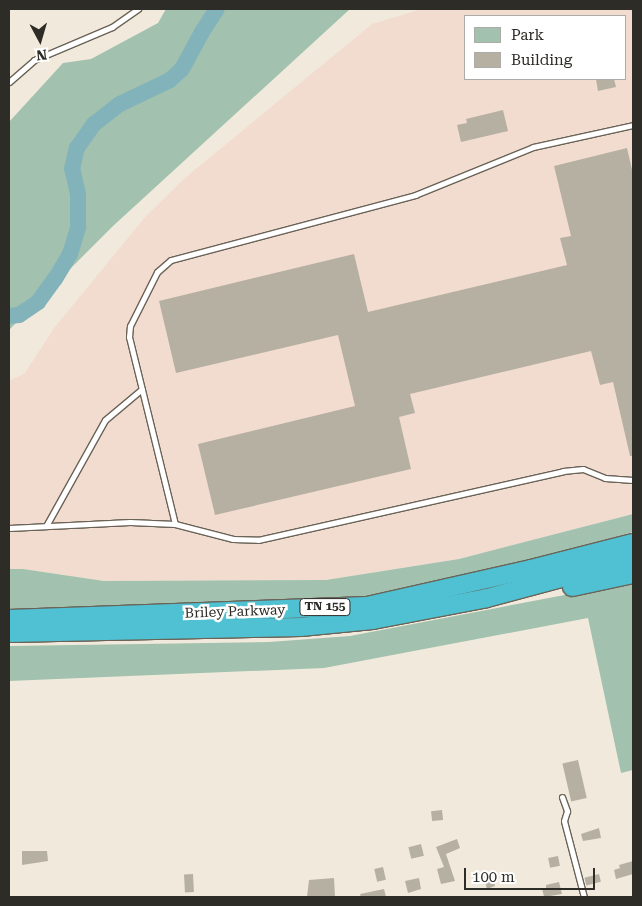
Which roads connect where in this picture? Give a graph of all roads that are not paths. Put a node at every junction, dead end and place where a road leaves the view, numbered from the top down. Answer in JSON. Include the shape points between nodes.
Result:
{"nodes":[{"id":1,"x":138,"y":9,"type":"edge"},
{"id":2,"x":9,"y":82,"type":"edge"},
{"id":3,"x":633,"y":125,"type":"edge"},
{"id":4,"x":142,"y":389,"type":"junction"},
{"id":5,"x":633,"y":480,"type":"edge"},
{"id":6,"x":175,"y":524,"type":"junction"},
{"id":7,"x":46,"y":526,"type":"junction"},
{"id":8,"x":9,"y":528,"type":"edge"},
{"id":9,"x":633,"y":543,"type":"edge"},
{"id":10,"x":633,"y":560,"type":"edge"},
{"id":11,"x":633,"y":574,"type":"edge"},
{"id":12,"x":487,"y":598,"type":"junction"},
{"id":13,"x":9,"y":619,"type":"edge"},
{"id":14,"x":9,"y":633,"type":"edge"},
{"id":15,"x":562,"y":796,"type":"dead end"},
{"id":16,"x":584,"y":897,"type":"edge"}],
"edges":[{"from":1,"to":2,"type":"lane","via":[[112,27],[34,60]]},
{"from":3,"to":4,"type":"lane","via":[[533,147],[415,195],[171,260],[157,272],[130,326],[129,337]]},
{"from":4,"to":6,"type":"lane"},
{"from":4,"to":7,"type":"lane","via":[[105,420]]},
{"from":5,"to":6,"type":"lane","via":[[605,478],[583,469],[563,471],[258,540],[233,539]]},
{"from":6,"to":7,"type":"lane","via":[[130,522]]},
{"from":7,"to":8,"type":"lane"},
{"from":9,"to":13,"type":"highway","name":"Briley Parkway","number":"TN 155","via":[[367,606]]},
{"from":10,"to":12,"type":"highway","name":"Briley Parkway","number":"TN 155"},
{"from":11,"to":12,"type":"highway","via":[[539,593]]},
{"from":12,"to":14,"type":"highway","name":"Briley Parkway","number":"TN 155","via":[[373,620],[302,627]]},
{"from":15,"to":16,"type":"lane","via":[[567,811],[564,821]]}]}
